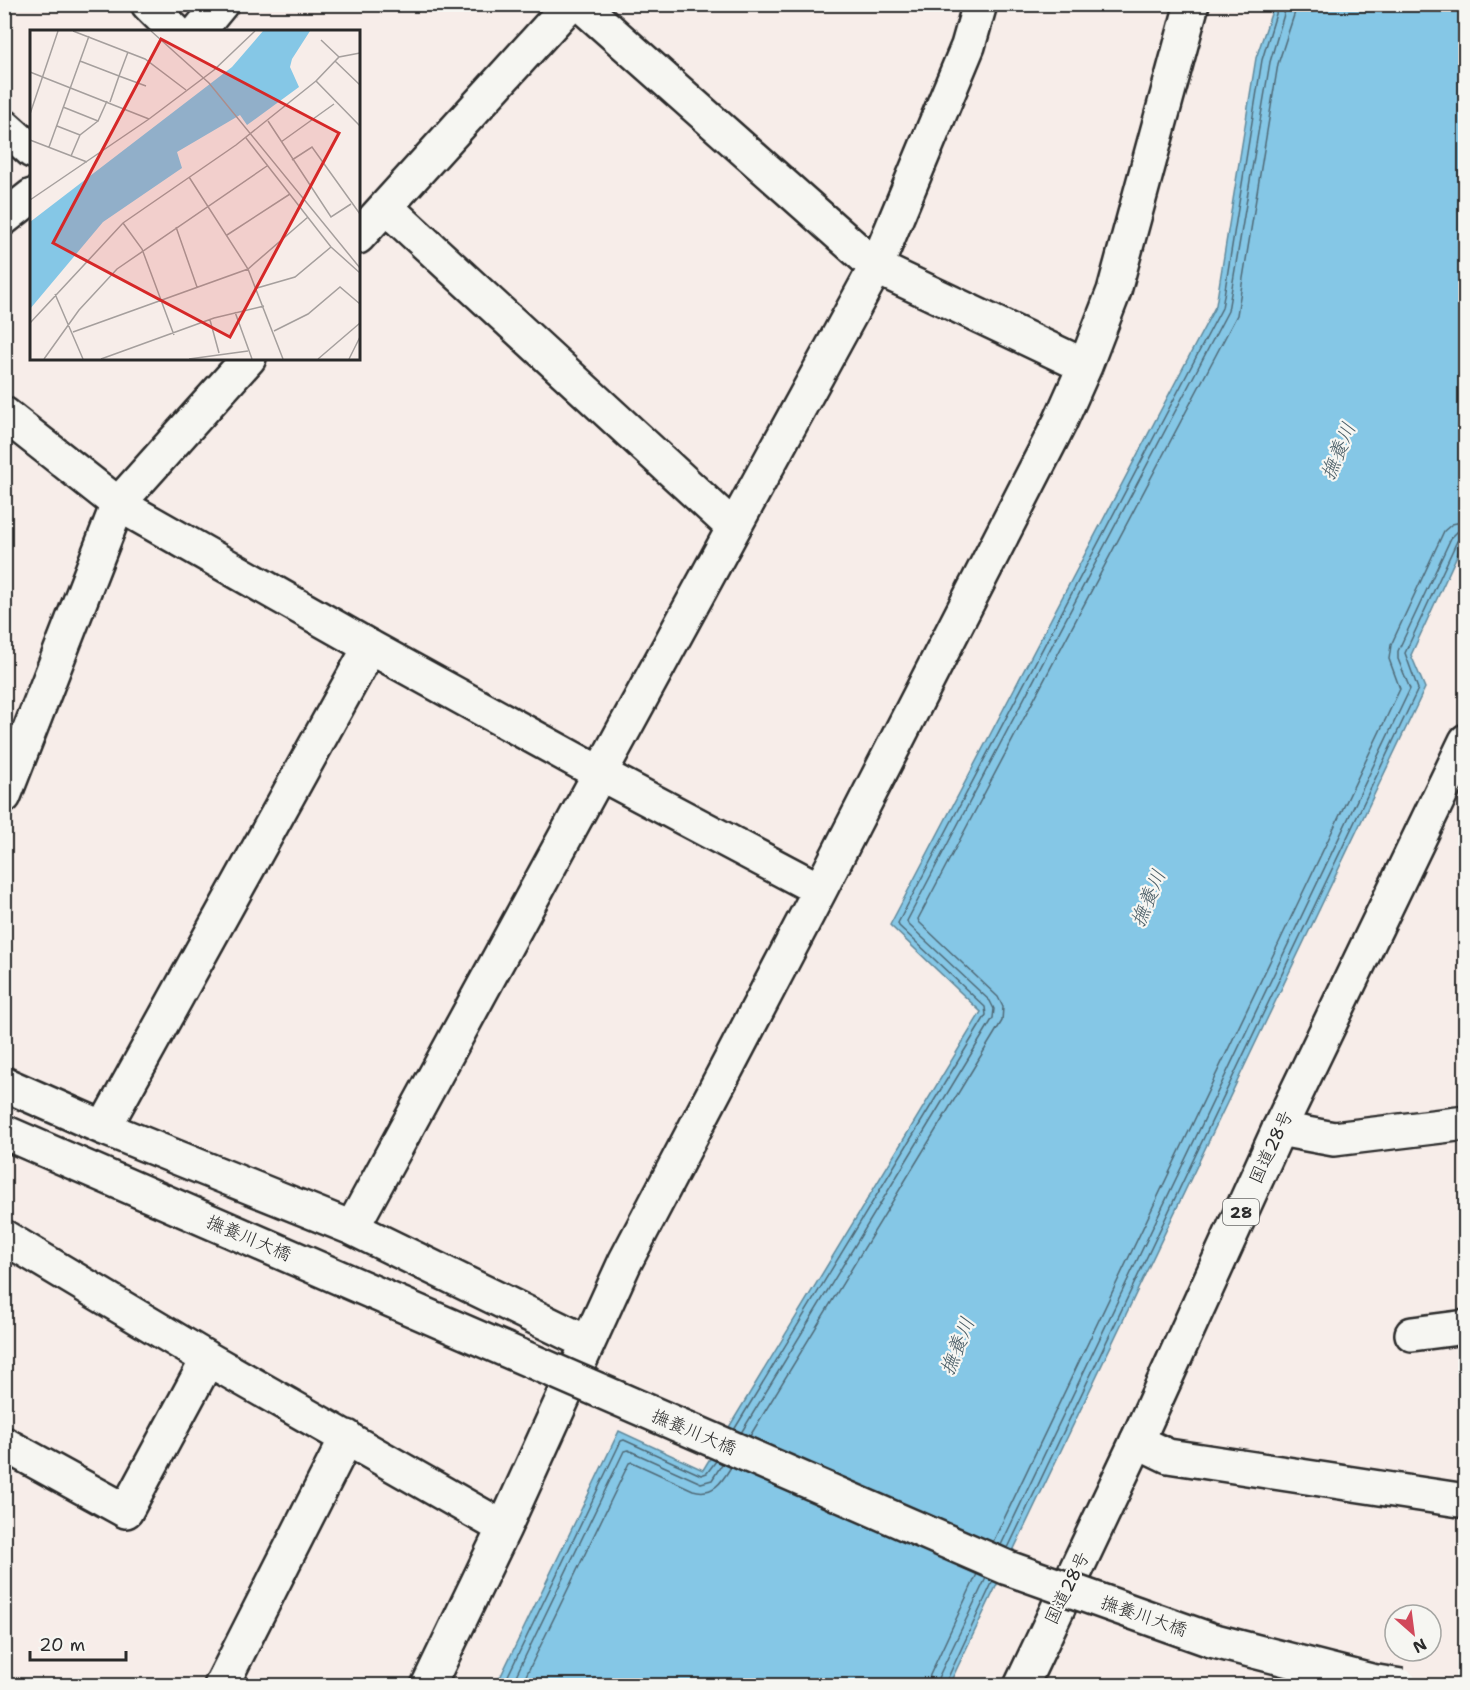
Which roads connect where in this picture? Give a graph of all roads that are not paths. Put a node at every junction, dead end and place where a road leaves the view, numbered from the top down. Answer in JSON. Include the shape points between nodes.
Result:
{"nodes":[{"id":1,"x":148,"y":4,"type":"edge"},
{"id":2,"x":221,"y":4,"type":"edge"},
{"id":3,"x":570,"y":4,"type":"edge"},
{"id":4,"x":580,"y":4,"type":"edge"},
{"id":5,"x":980,"y":4,"type":"edge"},
{"id":6,"x":1192,"y":4,"type":"edge"},
{"id":7,"x":174,"y":30,"type":"edge"},
{"id":8,"x":200,"y":30,"type":"edge"},
{"id":9,"x":4,"y":126,"type":"edge"},
{"id":10,"x":30,"y":149,"type":"edge"},
{"id":11,"x":30,"y":198,"type":"edge"},
{"id":12,"x":386,"y":207,"type":"junction"},
{"id":13,"x":4,"y":218,"type":"edge"},
{"id":14,"x":360,"y":235,"type":"edge"},
{"id":15,"x":876,"y":267,"type":"junction"},
{"id":16,"x":247,"y":360,"type":"edge"},
{"id":17,"x":1085,"y":366,"type":"junction"},
{"id":18,"x":4,"y":414,"type":"edge"},
{"id":19,"x":118,"y":504,"type":"junction"},
{"id":20,"x":733,"y":527,"type":"junction"},
{"id":21,"x":370,"y":647,"type":"junction"},
{"id":22,"x":1466,"y":741,"type":"edge"},
{"id":23,"x":601,"y":774,"type":"junction"},
{"id":24,"x":4,"y":796,"type":"edge"},
{"id":25,"x":820,"y":890,"type":"junction"},
{"id":26,"x":4,"y":1084,"type":"edge"},
{"id":27,"x":1466,"y":1123,"type":"edge"},
{"id":28,"x":104,"y":1128,"type":"junction"},
{"id":29,"x":1279,"y":1129,"type":"junction"},
{"id":30,"x":4,"y":1132,"type":"edge"},
{"id":31,"x":352,"y":1228,"type":"junction"},
{"id":32,"x":4,"y":1237,"type":"edge"},
{"id":33,"x":1466,"y":1327,"type":"edge"},
{"id":34,"x":1412,"y":1334,"type":"dead end"},
{"id":35,"x":588,"y":1343,"type":"junction"},
{"id":36,"x":208,"y":1359,"type":"junction"},
{"id":37,"x":347,"y":1437,"type":"junction"},
{"id":38,"x":1137,"y":1442,"type":"junction"},
{"id":39,"x":4,"y":1444,"type":"edge"},
{"id":40,"x":1466,"y":1501,"type":"edge"},
{"id":41,"x":504,"y":1528,"type":"junction"},
{"id":42,"x":221,"y":1686,"type":"edge"},
{"id":43,"x":428,"y":1686,"type":"edge"},
{"id":44,"x":1021,"y":1686,"type":"edge"},
{"id":45,"x":1401,"y":1686,"type":"edge"}],
"edges":[{"from":1,"to":7,"type":"main road"},
{"from":2,"to":8,"type":"main road"},
{"from":3,"to":12,"type":"main road"},
{"from":4,"to":15,"type":"main road"},
{"from":5,"to":15,"type":"main road","via":[[968,46]]},
{"from":6,"to":17,"type":"main road","via":[[1114,291]]},
{"from":9,"to":10,"type":"main road"},
{"from":11,"to":13,"type":"main road"},
{"from":12,"to":14,"type":"main road"},
{"from":12,"to":20,"type":"main road"},
{"from":15,"to":17,"type":"main road"},
{"from":15,"to":20,"type":"main road"},
{"from":16,"to":19,"type":"main road"},
{"from":17,"to":25,"type":"main road"},
{"from":18,"to":19,"type":"main road"},
{"from":19,"to":21,"type":"main road"},
{"from":19,"to":24,"type":"main road"},
{"from":20,"to":23,"type":"main road"},
{"from":21,"to":23,"type":"main road"},
{"from":21,"to":28,"type":"main road"},
{"from":22,"to":29,"type":"main road","name":"国道28号","number":"28"},
{"from":23,"to":25,"type":"main road"},
{"from":23,"to":31,"type":"main road"},
{"from":25,"to":35,"type":"main road","via":[[625,1263]]},
{"from":26,"to":28,"type":"main road"},
{"from":27,"to":29,"type":"main road","via":[[1334,1139]]},
{"from":28,"to":31,"type":"main road"},
{"from":29,"to":38,"type":"main road","name":"国道28号","number":"28"},
{"from":30,"to":45,"type":"main road","name":"撫養川大橋","bridge":true,"via":[[1008,1568],[1211,1640]]},
{"from":31,"to":35,"type":"main road"},
{"from":32,"to":36,"type":"main road"},
{"from":33,"to":34,"type":"main road"},
{"from":35,"to":41,"type":"main road"},
{"from":36,"to":37,"type":"main road"},
{"from":36,"to":39,"type":"main road","via":[[126,1511]]},
{"from":37,"to":41,"type":"main road"},
{"from":37,"to":42,"type":"main road"},
{"from":38,"to":40,"type":"main road","via":[[1168,1456]]},
{"from":38,"to":44,"type":"main road","name":"国道28号","number":"28"},
{"from":41,"to":43,"type":"main road"}]}
